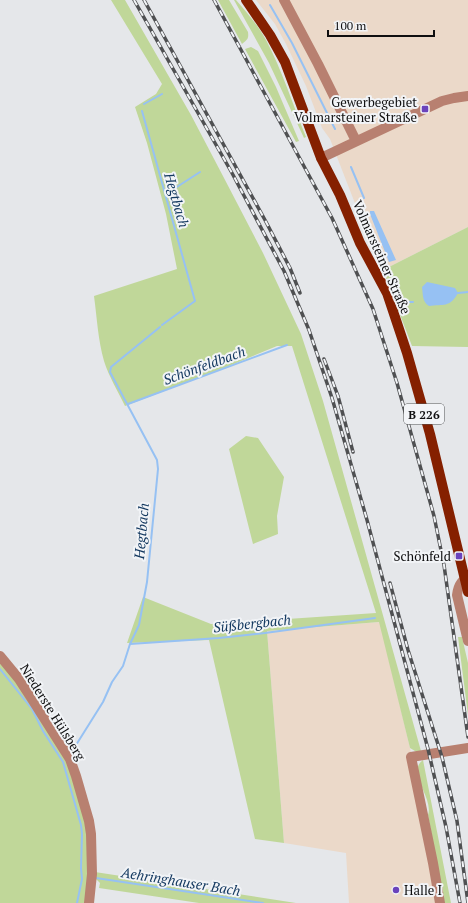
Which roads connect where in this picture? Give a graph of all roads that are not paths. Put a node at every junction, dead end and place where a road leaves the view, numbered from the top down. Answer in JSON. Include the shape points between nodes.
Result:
{"nodes":[{"id":1,"x":246,"y":0,"type":"edge"},
{"id":2,"x":284,"y":0,"type":"edge"},
{"id":3,"x":468,"y":96,"type":"edge"},
{"id":4,"x":356,"y":141,"type":"junction"},
{"id":5,"x":321,"y":158,"type":"junction"},
{"id":6,"x":466,"y":578,"type":"edge"},
{"id":7,"x":468,"y":592,"type":"edge"},
{"id":8,"x":468,"y":640,"type":"edge"},
{"id":9,"x":0,"y":656,"type":"edge"},
{"id":10,"x":468,"y":748,"type":"edge"},
{"id":11,"x":89,"y":903,"type":"edge"},
{"id":12,"x":440,"y":903,"type":"edge"}],
"edges":[{"from":1,"to":5,"type":"main road","name":"Volmarsteiner Straße","number":"B 226","via":[[285,62]]},
{"from":2,"to":4,"type":"street"},
{"from":3,"to":4,"type":"street","via":[[442,101]]},
{"from":4,"to":5,"type":"street"},
{"from":5,"to":6,"type":"main road","name":"Volmarsteiner Straße","number":"B 226","via":[[360,243],[387,293],[408,353]]},
{"from":6,"to":7,"type":"main road","name":"Volmarsteiner Straße","number":"B 226"},
{"from":6,"to":8,"type":"street","via":[[458,587],[457,595]]},
{"from":9,"to":11,"type":"street","name":"Niederste Hülsberg","via":[[19,679],[70,759],[91,834],[92,874]]},
{"from":10,"to":12,"type":"street","via":[[410,757]]}]}
